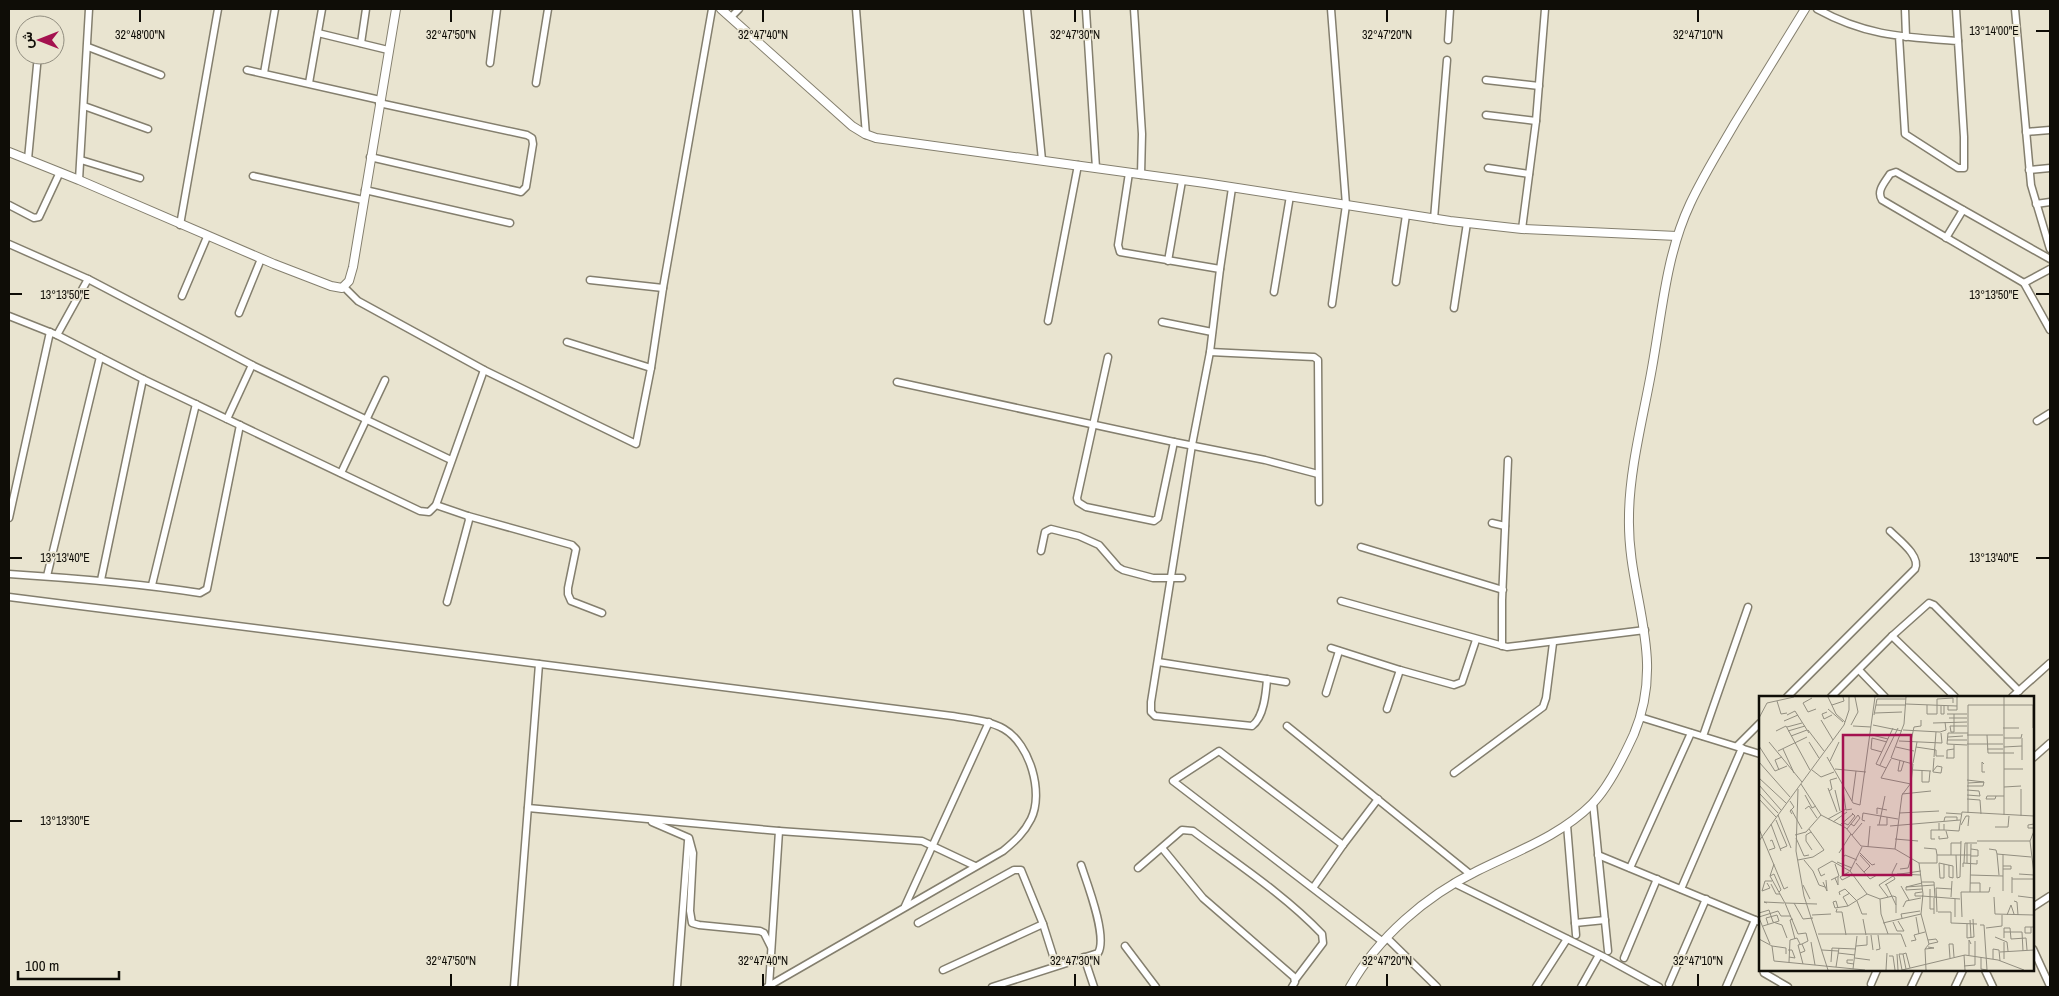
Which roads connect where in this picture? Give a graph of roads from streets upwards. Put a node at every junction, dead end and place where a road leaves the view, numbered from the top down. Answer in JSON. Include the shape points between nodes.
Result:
{"nodes":[{"id":1,"x":89,"y":9,"type":"edge"},
{"id":2,"x":218,"y":9,"type":"edge"},
{"id":3,"x":275,"y":9,"type":"edge"},
{"id":4,"x":322,"y":9,"type":"edge"},
{"id":5,"x":366,"y":9,"type":"edge"},
{"id":6,"x":396,"y":9,"type":"edge"},
{"id":7,"x":497,"y":9,"type":"edge"},
{"id":8,"x":548,"y":9,"type":"edge"},
{"id":9,"x":712,"y":9,"type":"edge"},
{"id":10,"x":722,"y":9,"type":"edge"},
{"id":11,"x":739,"y":9,"type":"edge"},
{"id":12,"x":856,"y":9,"type":"edge"},
{"id":13,"x":1027,"y":9,"type":"edge"},
{"id":14,"x":1134,"y":9,"type":"edge"},
{"id":15,"x":1331,"y":9,"type":"edge"},
{"id":16,"x":1450,"y":9,"type":"edge"},
{"id":17,"x":1545,"y":9,"type":"edge"},
{"id":18,"x":1805,"y":9,"type":"edge"},
{"id":19,"x":1817,"y":9,"type":"edge"},
{"id":20,"x":1906,"y":9,"type":"edge"},
{"id":21,"x":1956,"y":9,"type":"edge"},
{"id":22,"x":2015,"y":9,"type":"edge"},
{"id":23,"x":1086,"y":10,"type":"dead end"},
{"id":24,"x":731,"y":17,"type":"junction"},
{"id":25,"x":318,"y":33,"type":"junction"},
{"id":26,"x":1903,"y":37,"type":"junction"},
{"id":27,"x":1448,"y":40,"type":"dead end"},
{"id":28,"x":1958,"y":41,"type":"junction"},
{"id":29,"x":360,"y":43,"type":"junction"},
{"id":30,"x":88,"y":47,"type":"junction"},
{"id":31,"x":388,"y":50,"type":"junction"},
{"id":32,"x":1446,"y":60,"type":"dead end"},
{"id":33,"x":490,"y":62,"type":"dead end"},
{"id":34,"x":37,"y":65,"type":"edge"},
{"id":35,"x":247,"y":70,"type":"dead end"},
{"id":36,"x":264,"y":73,"type":"junction"},
{"id":37,"x":161,"y":75,"type":"dead end"},
{"id":38,"x":1486,"y":80,"type":"dead end"},
{"id":39,"x":309,"y":83,"type":"junction"},
{"id":40,"x":536,"y":83,"type":"dead end"},
{"id":41,"x":1539,"y":86,"type":"junction"},
{"id":42,"x":380,"y":101,"type":"junction"},
{"id":43,"x":84,"y":106,"type":"junction"},
{"id":44,"x":1486,"y":115,"type":"dead end"},
{"id":45,"x":1536,"y":121,"type":"junction"},
{"id":46,"x":148,"y":129,"type":"dead end"},
{"id":47,"x":2050,"y":130,"type":"edge"},
{"id":48,"x":2026,"y":132,"type":"junction"},
{"id":49,"x":866,"y":135,"type":"junction"},
{"id":50,"x":9,"y":152,"type":"edge"},
{"id":51,"x":370,"y":157,"type":"junction"},
{"id":52,"x":28,"y":159,"type":"junction"},
{"id":53,"x":80,"y":160,"type":"junction"},
{"id":54,"x":1042,"y":160,"type":"junction"},
{"id":55,"x":1078,"y":166,"type":"junction"},
{"id":56,"x":1096,"y":168,"type":"junction"},
{"id":57,"x":1488,"y":168,"type":"dead end"},
{"id":58,"x":2050,"y":168,"type":"edge"},
{"id":59,"x":2029,"y":170,"type":"junction"},
{"id":60,"x":60,"y":172,"type":"junction"},
{"id":61,"x":1129,"y":174,"type":"junction"},
{"id":62,"x":1529,"y":174,"type":"junction"},
{"id":63,"x":1140,"y":175,"type":"junction"},
{"id":64,"x":253,"y":176,"type":"dead end"},
{"id":65,"x":140,"y":178,"type":"dead end"},
{"id":66,"x":79,"y":180,"type":"junction"},
{"id":67,"x":1182,"y":180,"type":"junction"},
{"id":68,"x":1232,"y":188,"type":"junction"},
{"id":69,"x":365,"y":190,"type":"junction"},
{"id":70,"x":1290,"y":196,"type":"junction"},
{"id":71,"x":363,"y":200,"type":"junction"},
{"id":72,"x":2050,"y":202,"type":"edge"},
{"id":73,"x":2036,"y":204,"type":"junction"},
{"id":74,"x":1346,"y":205,"type":"junction"},
{"id":75,"x":9,"y":206,"type":"edge"},
{"id":76,"x":1962,"y":210,"type":"junction"},
{"id":77,"x":1406,"y":215,"type":"junction"},
{"id":78,"x":1434,"y":219,"type":"junction"},
{"id":79,"x":510,"y":223,"type":"dead end"},
{"id":80,"x":1467,"y":223,"type":"junction"},
{"id":81,"x":180,"y":225,"type":"junction"},
{"id":82,"x":1522,"y":229,"type":"junction"},
{"id":83,"x":1677,"y":236,"type":"junction"},
{"id":84,"x":208,"y":237,"type":"junction"},
{"id":85,"x":1946,"y":238,"type":"junction"},
{"id":86,"x":9,"y":244,"type":"edge"},
{"id":87,"x":2050,"y":249,"type":"edge"},
{"id":88,"x":261,"y":259,"type":"junction"},
{"id":89,"x":2050,"y":259,"type":"edge"},
{"id":90,"x":1168,"y":261,"type":"junction"},
{"id":91,"x":1220,"y":269,"type":"junction"},
{"id":92,"x":2050,"y":269,"type":"edge"},
{"id":93,"x":88,"y":279,"type":"junction"},
{"id":94,"x":590,"y":280,"type":"dead end"},
{"id":95,"x":1396,"y":282,"type":"dead end"},
{"id":96,"x":2024,"y":283,"type":"junction"},
{"id":97,"x":344,"y":287,"type":"junction"},
{"id":98,"x":663,"y":288,"type":"junction"},
{"id":99,"x":1274,"y":292,"type":"dead end"},
{"id":100,"x":182,"y":296,"type":"dead end"},
{"id":101,"x":1332,"y":304,"type":"dead end"},
{"id":102,"x":1454,"y":308,"type":"dead end"},
{"id":103,"x":239,"y":313,"type":"dead end"},
{"id":104,"x":9,"y":316,"type":"edge"},
{"id":105,"x":1048,"y":321,"type":"dead end"},
{"id":106,"x":1162,"y":322,"type":"dead end"},
{"id":107,"x":2050,"y":330,"type":"edge"},
{"id":108,"x":1212,"y":332,"type":"junction"},
{"id":109,"x":53,"y":334,"type":"junction"},
{"id":110,"x":567,"y":342,"type":"dead end"},
{"id":111,"x":1210,"y":352,"type":"junction"},
{"id":112,"x":100,"y":357,"type":"junction"},
{"id":113,"x":1108,"y":357,"type":"dead end"},
{"id":114,"x":252,"y":365,"type":"junction"},
{"id":115,"x":651,"y":368,"type":"junction"},
{"id":116,"x":484,"y":370,"type":"junction"},
{"id":117,"x":143,"y":379,"type":"junction"},
{"id":118,"x":384,"y":380,"type":"dead end"},
{"id":119,"x":897,"y":382,"type":"dead end"},
{"id":120,"x":196,"y":404,"type":"junction"},
{"id":121,"x":2050,"y":413,"type":"edge"},
{"id":122,"x":227,"y":419,"type":"junction"},
{"id":123,"x":366,"y":420,"type":"junction"},
{"id":124,"x":2037,"y":421,"type":"dead end"},
{"id":125,"x":240,"y":425,"type":"junction"},
{"id":126,"x":1092,"y":425,"type":"junction"},
{"id":127,"x":1174,"y":442,"type":"junction"},
{"id":128,"x":1192,"y":445,"type":"junction"},
{"id":129,"x":450,"y":460,"type":"junction"},
{"id":130,"x":1508,"y":460,"type":"dead end"},
{"id":131,"x":341,"y":473,"type":"junction"},
{"id":132,"x":1318,"y":474,"type":"junction"},
{"id":133,"x":1319,"y":502,"type":"dead end"},
{"id":134,"x":436,"y":505,"type":"junction"},
{"id":135,"x":468,"y":516,"type":"junction"},
{"id":136,"x":9,"y":518,"type":"edge"},
{"id":137,"x":1492,"y":523,"type":"dead end"},
{"id":138,"x":1505,"y":526,"type":"junction"},
{"id":139,"x":1890,"y":531,"type":"dead end"},
{"id":140,"x":1361,"y":547,"type":"dead end"},
{"id":141,"x":1040,"y":551,"type":"dead end"},
{"id":142,"x":9,"y":574,"type":"edge"},
{"id":143,"x":47,"y":576,"type":"junction"},
{"id":144,"x":1170,"y":578,"type":"junction"},
{"id":145,"x":1182,"y":578,"type":"dead end"},
{"id":146,"x":101,"y":580,"type":"junction"},
{"id":147,"x":152,"y":586,"type":"junction"},
{"id":148,"x":1503,"y":590,"type":"junction"},
{"id":149,"x":9,"y":597,"type":"edge"},
{"id":150,"x":1341,"y":600,"type":"dead end"},
{"id":151,"x":447,"y":602,"type":"dead end"},
{"id":152,"x":1748,"y":607,"type":"dead end"},
{"id":153,"x":602,"y":613,"type":"dead end"},
{"id":154,"x":1645,"y":630,"type":"junction"},
{"id":155,"x":1892,"y":636,"type":"junction"},
{"id":156,"x":1476,"y":640,"type":"junction"},
{"id":157,"x":1554,"y":643,"type":"junction"},
{"id":158,"x":1502,"y":646,"type":"junction"},
{"id":159,"x":1331,"y":648,"type":"dead end"},
{"id":160,"x":1339,"y":651,"type":"junction"},
{"id":161,"x":1158,"y":662,"type":"junction"},
{"id":162,"x":2050,"y":663,"type":"edge"},
{"id":163,"x":539,"y":664,"type":"junction"},
{"id":164,"x":1400,"y":670,"type":"junction"},
{"id":165,"x":1859,"y":670,"type":"junction"},
{"id":166,"x":1268,"y":679,"type":"junction"},
{"id":167,"x":1286,"y":682,"type":"dead end"},
{"id":168,"x":2019,"y":691,"type":"junction"},
{"id":169,"x":1326,"y":693,"type":"dead end"},
{"id":170,"x":1788,"y":696,"type":"edge"},
{"id":171,"x":1832,"y":696,"type":"edge"},
{"id":172,"x":1884,"y":696,"type":"edge"},
{"id":173,"x":1954,"y":696,"type":"edge"},
{"id":174,"x":2013,"y":696,"type":"edge"},
{"id":175,"x":1386,"y":709,"type":"dead end"},
{"id":176,"x":1640,"y":717,"type":"junction"},
{"id":177,"x":989,"y":722,"type":"junction"},
{"id":178,"x":1759,"y":724,"type":"edge"},
{"id":179,"x":1287,"y":726,"type":"dead end"},
{"id":180,"x":1691,"y":732,"type":"junction"},
{"id":181,"x":1703,"y":736,"type":"junction"},
{"id":182,"x":2050,"y":743,"type":"edge"},
{"id":183,"x":1739,"y":747,"type":"junction"},
{"id":184,"x":1759,"y":754,"type":"edge"},
{"id":185,"x":2034,"y":757,"type":"edge"},
{"id":186,"x":1454,"y":773,"type":"dead end"},
{"id":187,"x":1378,"y":800,"type":"junction"},
{"id":188,"x":1593,"y":803,"type":"junction"},
{"id":189,"x":528,"y":808,"type":"junction"},
{"id":190,"x":644,"y":819,"type":"junction"},
{"id":191,"x":1567,"y":824,"type":"junction"},
{"id":192,"x":778,"y":831,"type":"junction"},
{"id":193,"x":689,"y":838,"type":"junction"},
{"id":194,"x":933,"y":845,"type":"junction"},
{"id":195,"x":1343,"y":845,"type":"junction"},
{"id":196,"x":1162,"y":848,"type":"junction"},
{"id":197,"x":1598,"y":855,"type":"junction"},
{"id":198,"x":975,"y":866,"type":"junction"},
{"id":199,"x":1081,"y":866,"type":"dead end"},
{"id":200,"x":1138,"y":868,"type":"dead end"},
{"id":201,"x":1630,"y":868,"type":"junction"},
{"id":202,"x":1470,"y":874,"type":"junction"},
{"id":203,"x":1657,"y":879,"type":"junction"},
{"id":204,"x":1454,"y":883,"type":"junction"},
{"id":205,"x":1313,"y":888,"type":"junction"},
{"id":206,"x":1681,"y":889,"type":"junction"},
{"id":207,"x":2050,"y":896,"type":"edge"},
{"id":208,"x":1706,"y":899,"type":"junction"},
{"id":209,"x":2034,"y":906,"type":"edge"},
{"id":210,"x":904,"y":907,"type":"junction"},
{"id":211,"x":1605,"y":920,"type":"junction"},
{"id":212,"x":1758,"y":921,"type":"edge"},
{"id":213,"x":918,"y":923,"type":"dead end"},
{"id":214,"x":1575,"y":923,"type":"junction"},
{"id":215,"x":1043,"y":924,"type":"junction"},
{"id":216,"x":1576,"y":935,"type":"dead end"},
{"id":217,"x":1567,"y":939,"type":"junction"},
{"id":218,"x":1385,"y":940,"type":"junction"},
{"id":219,"x":1125,"y":946,"type":"dead end"},
{"id":220,"x":771,"y":947,"type":"junction"},
{"id":221,"x":1608,"y":951,"type":"dead end"},
{"id":222,"x":2034,"y":951,"type":"edge"},
{"id":223,"x":1599,"y":955,"type":"junction"},
{"id":224,"x":1084,"y":957,"type":"junction"},
{"id":225,"x":1624,"y":958,"type":"dead end"},
{"id":226,"x":1056,"y":965,"type":"junction"},
{"id":227,"x":943,"y":970,"type":"dead end"},
{"id":228,"x":1763,"y":971,"type":"edge"},
{"id":229,"x":1877,"y":971,"type":"edge"},
{"id":230,"x":1918,"y":971,"type":"edge"},
{"id":231,"x":1963,"y":971,"type":"edge"},
{"id":232,"x":1984,"y":971,"type":"edge"},
{"id":233,"x":1295,"y":980,"type":"junction"},
{"id":234,"x":1669,"y":984,"type":"dead end"},
{"id":235,"x":1871,"y":984,"type":"dead end"},
{"id":236,"x":2050,"y":986,"type":"edge"},
{"id":237,"x":514,"y":987,"type":"edge"},
{"id":238,"x":677,"y":987,"type":"edge"},
{"id":239,"x":768,"y":987,"type":"edge"},
{"id":240,"x":992,"y":987,"type":"edge"},
{"id":241,"x":1094,"y":987,"type":"edge"},
{"id":242,"x":1156,"y":987,"type":"edge"},
{"id":243,"x":1292,"y":987,"type":"edge"},
{"id":244,"x":1350,"y":987,"type":"edge"},
{"id":245,"x":1437,"y":987,"type":"edge"},
{"id":246,"x":1536,"y":987,"type":"edge"},
{"id":247,"x":1581,"y":987,"type":"edge"},
{"id":248,"x":1659,"y":987,"type":"edge"},
{"id":249,"x":1726,"y":987,"type":"edge"},
{"id":250,"x":1788,"y":987,"type":"edge"},
{"id":251,"x":1911,"y":987,"type":"edge"},
{"id":252,"x":1955,"y":987,"type":"edge"},
{"id":253,"x":1992,"y":987,"type":"edge"}],
"edges":[{"from":1,"to":30,"type":"street"},
{"from":2,"to":81,"type":"street"},
{"from":3,"to":36,"type":"street"},
{"from":4,"to":25,"type":"street"},
{"from":5,"to":29,"type":"street"},
{"from":6,"to":31,"type":"street"},
{"from":7,"to":33,"type":"street"},
{"from":8,"to":40,"type":"street"},
{"from":9,"to":98,"type":"street"},
{"from":10,"to":24,"type":"street"},
{"from":11,"to":24,"type":"street"},
{"from":12,"to":49,"type":"street"},
{"from":13,"to":54,"type":"street"},
{"from":14,"to":63,"type":"street","via":[[1142,134]]},
{"from":15,"to":74,"type":"street"},
{"from":16,"to":27,"type":"street"},
{"from":17,"to":41,"type":"street"},
{"from":18,"to":83,"type":"street","via":[[1705,174]]},
{"from":19,"to":26,"type":"street","via":[[1844,23]]},
{"from":20,"to":26,"type":"street"},
{"from":21,"to":28,"type":"street"},
{"from":22,"to":48,"type":"street"},
{"from":23,"to":56,"type":"street"},
{"from":24,"to":49,"type":"street","via":[[840,116]]},
{"from":25,"to":29,"type":"street"},
{"from":25,"to":39,"type":"street"},
{"from":26,"to":28,"type":"street"},
{"from":26,"to":28,"type":"street","via":[[1905,134],[1962,169],[1965,167],[1965,155]]},
{"from":29,"to":31,"type":"street"},
{"from":30,"to":37,"type":"street"},
{"from":30,"to":43,"type":"street"},
{"from":31,"to":42,"type":"street"},
{"from":32,"to":78,"type":"street"},
{"from":34,"to":52,"type":"street"},
{"from":35,"to":36,"type":"street"},
{"from":36,"to":39,"type":"street"},
{"from":38,"to":41,"type":"street"},
{"from":39,"to":42,"type":"street"},
{"from":41,"to":45,"type":"street"},
{"from":42,"to":51,"type":"street"},
{"from":42,"to":51,"type":"street","via":[[527,135],[533,144],[526,187],[521,192]]},
{"from":43,"to":46,"type":"street"},
{"from":43,"to":53,"type":"street"},
{"from":44,"to":45,"type":"street"},
{"from":45,"to":62,"type":"street"},
{"from":47,"to":48,"type":"street"},
{"from":48,"to":59,"type":"street"},
{"from":49,"to":54,"type":"street"},
{"from":50,"to":52,"type":"street"},
{"from":51,"to":69,"type":"street"},
{"from":52,"to":60,"type":"street"},
{"from":53,"to":65,"type":"street"},
{"from":53,"to":66,"type":"street"},
{"from":54,"to":55,"type":"street"},
{"from":55,"to":56,"type":"street"},
{"from":55,"to":105,"type":"street"},
{"from":56,"to":61,"type":"street"},
{"from":57,"to":62,"type":"street"},
{"from":58,"to":59,"type":"street"},
{"from":59,"to":73,"type":"street"},
{"from":60,"to":66,"type":"street"},
{"from":60,"to":75,"type":"street","via":[[39,217],[34,218]]},
{"from":61,"to":63,"type":"street"},
{"from":61,"to":90,"type":"street","via":[[1118,249],[1125,254]]},
{"from":62,"to":82,"type":"street"},
{"from":63,"to":67,"type":"street"},
{"from":64,"to":71,"type":"street"},
{"from":66,"to":81,"type":"street"},
{"from":67,"to":68,"type":"street"},
{"from":67,"to":90,"type":"street"},
{"from":68,"to":70,"type":"street"},
{"from":68,"to":91,"type":"street"},
{"from":69,"to":71,"type":"street"},
{"from":69,"to":79,"type":"street"},
{"from":70,"to":74,"type":"street"},
{"from":70,"to":99,"type":"street"},
{"from":71,"to":97,"type":"street","via":[[353,267]]},
{"from":72,"to":73,"type":"street"},
{"from":73,"to":87,"type":"street"},
{"from":74,"to":77,"type":"street"},
{"from":74,"to":101,"type":"street"},
{"from":76,"to":85,"type":"street"},
{"from":76,"to":85,"type":"street","via":[[1894,172],[1880,190],[1882,200]]},
{"from":76,"to":89,"type":"street"},
{"from":77,"to":78,"type":"street"},
{"from":77,"to":95,"type":"street"},
{"from":78,"to":80,"type":"street"},
{"from":80,"to":82,"type":"street"},
{"from":80,"to":102,"type":"street"},
{"from":81,"to":84,"type":"street"},
{"from":82,"to":83,"type":"street"},
{"from":83,"to":154,"type":"street","via":[[1665,284],[1630,498],[1630,544]]},
{"from":84,"to":88,"type":"street"},
{"from":84,"to":100,"type":"street"},
{"from":85,"to":96,"type":"street"},
{"from":86,"to":93,"type":"street"},
{"from":88,"to":97,"type":"street","via":[[336,288]]},
{"from":88,"to":103,"type":"street"},
{"from":90,"to":91,"type":"street"},
{"from":91,"to":108,"type":"street"},
{"from":92,"to":96,"type":"street"},
{"from":93,"to":109,"type":"street"},
{"from":93,"to":114,"type":"street"},
{"from":94,"to":98,"type":"street"},
{"from":96,"to":107,"type":"street"},
{"from":97,"to":116,"type":"street","via":[[358,300]]},
{"from":98,"to":115,"type":"street"},
{"from":104,"to":109,"type":"street"},
{"from":106,"to":108,"type":"street"},
{"from":108,"to":111,"type":"street"},
{"from":109,"to":112,"type":"street"},
{"from":109,"to":136,"type":"street"},
{"from":110,"to":115,"type":"street"},
{"from":111,"to":128,"type":"street"},
{"from":111,"to":132,"type":"street","via":[[1314,357],[1318,360]]},
{"from":112,"to":117,"type":"street"},
{"from":112,"to":143,"type":"street"},
{"from":113,"to":126,"type":"street"},
{"from":114,"to":122,"type":"street"},
{"from":114,"to":123,"type":"street"},
{"from":115,"to":116,"type":"street","via":[[636,444]]},
{"from":116,"to":129,"type":"street"},
{"from":117,"to":120,"type":"street"},
{"from":117,"to":146,"type":"street"},
{"from":118,"to":123,"type":"street"},
{"from":119,"to":126,"type":"street"},
{"from":120,"to":122,"type":"street"},
{"from":120,"to":147,"type":"street"},
{"from":121,"to":124,"type":"street"},
{"from":122,"to":125,"type":"street"},
{"from":123,"to":129,"type":"street"},
{"from":123,"to":131,"type":"street"},
{"from":125,"to":131,"type":"street"},
{"from":125,"to":147,"type":"street","via":[[207,589],[200,593]]},
{"from":126,"to":127,"type":"street"},
{"from":126,"to":127,"type":"street","via":[[1078,502],[1086,507],[1148,521],[1158,518]]},
{"from":127,"to":128,"type":"street"},
{"from":128,"to":132,"type":"street"},
{"from":128,"to":144,"type":"street"},
{"from":129,"to":134,"type":"street"},
{"from":130,"to":138,"type":"street"},
{"from":131,"to":134,"type":"street","via":[[420,511],[428,512]]},
{"from":132,"to":133,"type":"street"},
{"from":134,"to":135,"type":"street"},
{"from":135,"to":151,"type":"street","via":[[469,525]]},
{"from":135,"to":153,"type":"street","via":[[572,545],[576,549],[568,594],[572,601]]},
{"from":137,"to":138,"type":"street"},
{"from":138,"to":148,"type":"street"},
{"from":139,"to":170,"type":"street","via":[[1916,558],[1915,569]]},
{"from":140,"to":148,"type":"street"},
{"from":141,"to":144,"type":"street","via":[[1046,532],[1051,529],[1099,545],[1123,570],[1153,578]]},
{"from":142,"to":143,"type":"street"},
{"from":143,"to":146,"type":"street"},
{"from":144,"to":145,"type":"street"},
{"from":144,"to":161,"type":"street"},
{"from":146,"to":147,"type":"street"},
{"from":148,"to":158,"type":"street"},
{"from":149,"to":163,"type":"street"},
{"from":150,"to":156,"type":"street"},
{"from":152,"to":181,"type":"street"},
{"from":154,"to":157,"type":"street"},
{"from":154,"to":176,"type":"street","via":[[1648,659]]},
{"from":155,"to":165,"type":"street"},
{"from":155,"to":168,"type":"street","via":[[1926,604],[1932,604]]},
{"from":155,"to":173,"type":"street"},
{"from":156,"to":158,"type":"street"},
{"from":156,"to":164,"type":"street","via":[[1462,682],[1458,684]]},
{"from":157,"to":158,"type":"street"},
{"from":157,"to":186,"type":"street","via":[[1543,707]]},
{"from":159,"to":160,"type":"street"},
{"from":160,"to":164,"type":"street"},
{"from":160,"to":169,"type":"street"},
{"from":161,"to":166,"type":"street"},
{"from":161,"to":166,"type":"street","via":[[1150,708],[1152,715],[1156,716],[1252,726],[1258,720]]},
{"from":162,"to":168,"type":"street"},
{"from":163,"to":177,"type":"street"},
{"from":163,"to":189,"type":"street"},
{"from":164,"to":175,"type":"street"},
{"from":165,"to":171,"type":"street"},
{"from":165,"to":172,"type":"street"},
{"from":166,"to":167,"type":"street"},
{"from":168,"to":174,"type":"street"},
{"from":176,"to":180,"type":"street"},
{"from":176,"to":188,"type":"street","via":[[1626,752]]},
{"from":177,"to":194,"type":"street"},
{"from":177,"to":198,"type":"street","via":[[1006,730],[1021,745],[1034,773],[1036,794],[1032,817],[1023,834],[1003,851]]},
{"from":178,"to":183,"type":"street"},
{"from":179,"to":187,"type":"street"},
{"from":180,"to":181,"type":"street"},
{"from":180,"to":201,"type":"street"},
{"from":181,"to":183,"type":"street"},
{"from":182,"to":185,"type":"street"},
{"from":183,"to":184,"type":"street"},
{"from":183,"to":206,"type":"street"},
{"from":187,"to":195,"type":"street"},
{"from":187,"to":202,"type":"street"},
{"from":188,"to":191,"type":"street"},
{"from":188,"to":197,"type":"street"},
{"from":189,"to":190,"type":"street"},
{"from":189,"to":237,"type":"street"},
{"from":190,"to":192,"type":"street"},
{"from":190,"to":193,"type":"street"},
{"from":191,"to":202,"type":"street","via":[[1532,846]]},
{"from":191,"to":214,"type":"street"},
{"from":192,"to":194,"type":"street","via":[[922,841]]},
{"from":192,"to":220,"type":"street"},
{"from":193,"to":220,"type":"street","via":[[693,853],[692,923],[760,931],[767,936]]},
{"from":193,"to":238,"type":"street"},
{"from":194,"to":198,"type":"street"},
{"from":194,"to":210,"type":"street"},
{"from":195,"to":205,"type":"street"},
{"from":195,"to":205,"type":"street","via":[[1219,751],[1172,781]]},
{"from":196,"to":200,"type":"street"},
{"from":196,"to":233,"type":"street","via":[[1204,898]]},
{"from":196,"to":233,"type":"street","via":[[1182,830],[1193,831],[1312,924],[1322,934],[1323,943]]},
{"from":197,"to":201,"type":"street"},
{"from":197,"to":211,"type":"street"},
{"from":198,"to":210,"type":"street"},
{"from":199,"to":224,"type":"street","via":[[1094,903],[1101,943],[1098,953]]},
{"from":201,"to":203,"type":"street"},
{"from":202,"to":204,"type":"street"},
{"from":203,"to":206,"type":"street"},
{"from":203,"to":225,"type":"street"},
{"from":204,"to":217,"type":"street"},
{"from":204,"to":218,"type":"street","via":[[1404,921]]},
{"from":205,"to":218,"type":"street"},
{"from":206,"to":208,"type":"street"},
{"from":207,"to":209,"type":"street"},
{"from":208,"to":212,"type":"street"},
{"from":208,"to":234,"type":"street"},
{"from":210,"to":239,"type":"street"},
{"from":211,"to":214,"type":"street"},
{"from":211,"to":221,"type":"street"},
{"from":212,"to":249,"type":"street"},
{"from":213,"to":215,"type":"street","via":[[1018,869],[1023,873]]},
{"from":214,"to":216,"type":"street"},
{"from":215,"to":226,"type":"street"},
{"from":215,"to":227,"type":"street"},
{"from":217,"to":223,"type":"street"},
{"from":217,"to":246,"type":"street"},
{"from":218,"to":244,"type":"street"},
{"from":218,"to":245,"type":"street"},
{"from":219,"to":242,"type":"street"},
{"from":220,"to":239,"type":"street"},
{"from":222,"to":236,"type":"street"},
{"from":223,"to":247,"type":"street"},
{"from":223,"to":248,"type":"street"},
{"from":224,"to":226,"type":"street"},
{"from":224,"to":241,"type":"street"},
{"from":226,"to":240,"type":"street"},
{"from":228,"to":250,"type":"street"},
{"from":229,"to":235,"type":"street"},
{"from":230,"to":251,"type":"street"},
{"from":231,"to":252,"type":"street"},
{"from":232,"to":253,"type":"street"},
{"from":233,"to":243,"type":"street"}]}
